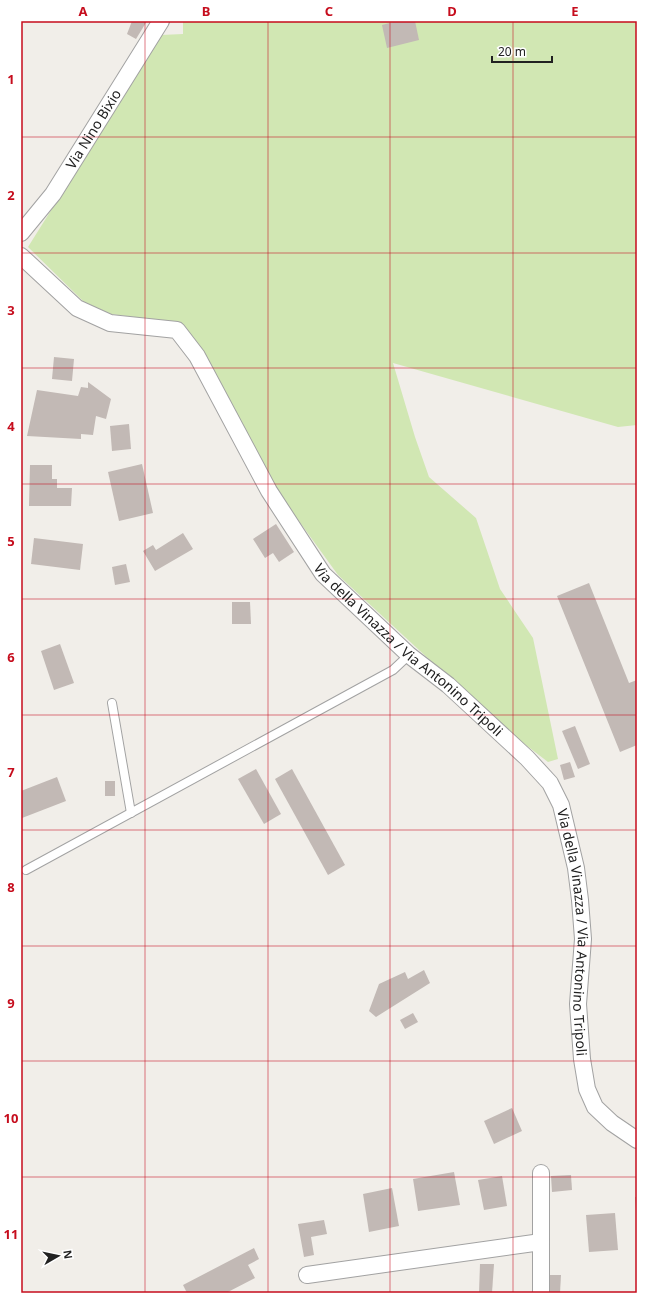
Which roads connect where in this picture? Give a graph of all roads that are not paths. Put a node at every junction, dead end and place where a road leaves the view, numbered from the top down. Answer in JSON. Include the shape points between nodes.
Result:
{"nodes":[{"id":1,"x":161,"y":21,"type":"edge"},
{"id":2,"x":21,"y":233,"type":"edge"},
{"id":3,"x":21,"y":256,"type":"edge"},
{"id":4,"x":409,"y":655,"type":"junction"},
{"id":5,"x":112,"y":703,"type":"dead end"},
{"id":6,"x":131,"y":813,"type":"junction"},
{"id":7,"x":26,"y":870,"type":"dead end"},
{"id":8,"x":637,"y":1140,"type":"edge"},
{"id":9,"x":541,"y":1173,"type":"dead end"},
{"id":10,"x":541,"y":1242,"type":"junction"},
{"id":11,"x":307,"y":1276,"type":"dead end"},
{"id":12,"x":541,"y":1293,"type":"edge"}],
"edges":[{"from":1,"to":2,"type":"street","name":"Via Nino Bixio","via":[[54,194]]},
{"from":3,"to":4,"type":"street","name":"Via della Vinazza / Via Antonino Tripoli","via":[[77,308],[110,323],[177,330],[197,356],[269,491],[322,574]]},
{"from":4,"to":6,"type":"lane","via":[[393,670]]},
{"from":4,"to":8,"type":"street","name":"Via della Vinazza / Via Antonino Tripoli","via":[[448,685],[527,758],[550,783],[561,804],[576,868],[580,900],[582,939],[578,1004],[587,1089],[595,1107],[612,1123]]},
{"from":5,"to":6,"type":"lane"},
{"from":6,"to":7,"type":"lane"},
{"from":9,"to":10,"type":"street"},
{"from":10,"to":11,"type":"street"},
{"from":10,"to":12,"type":"street"}]}
